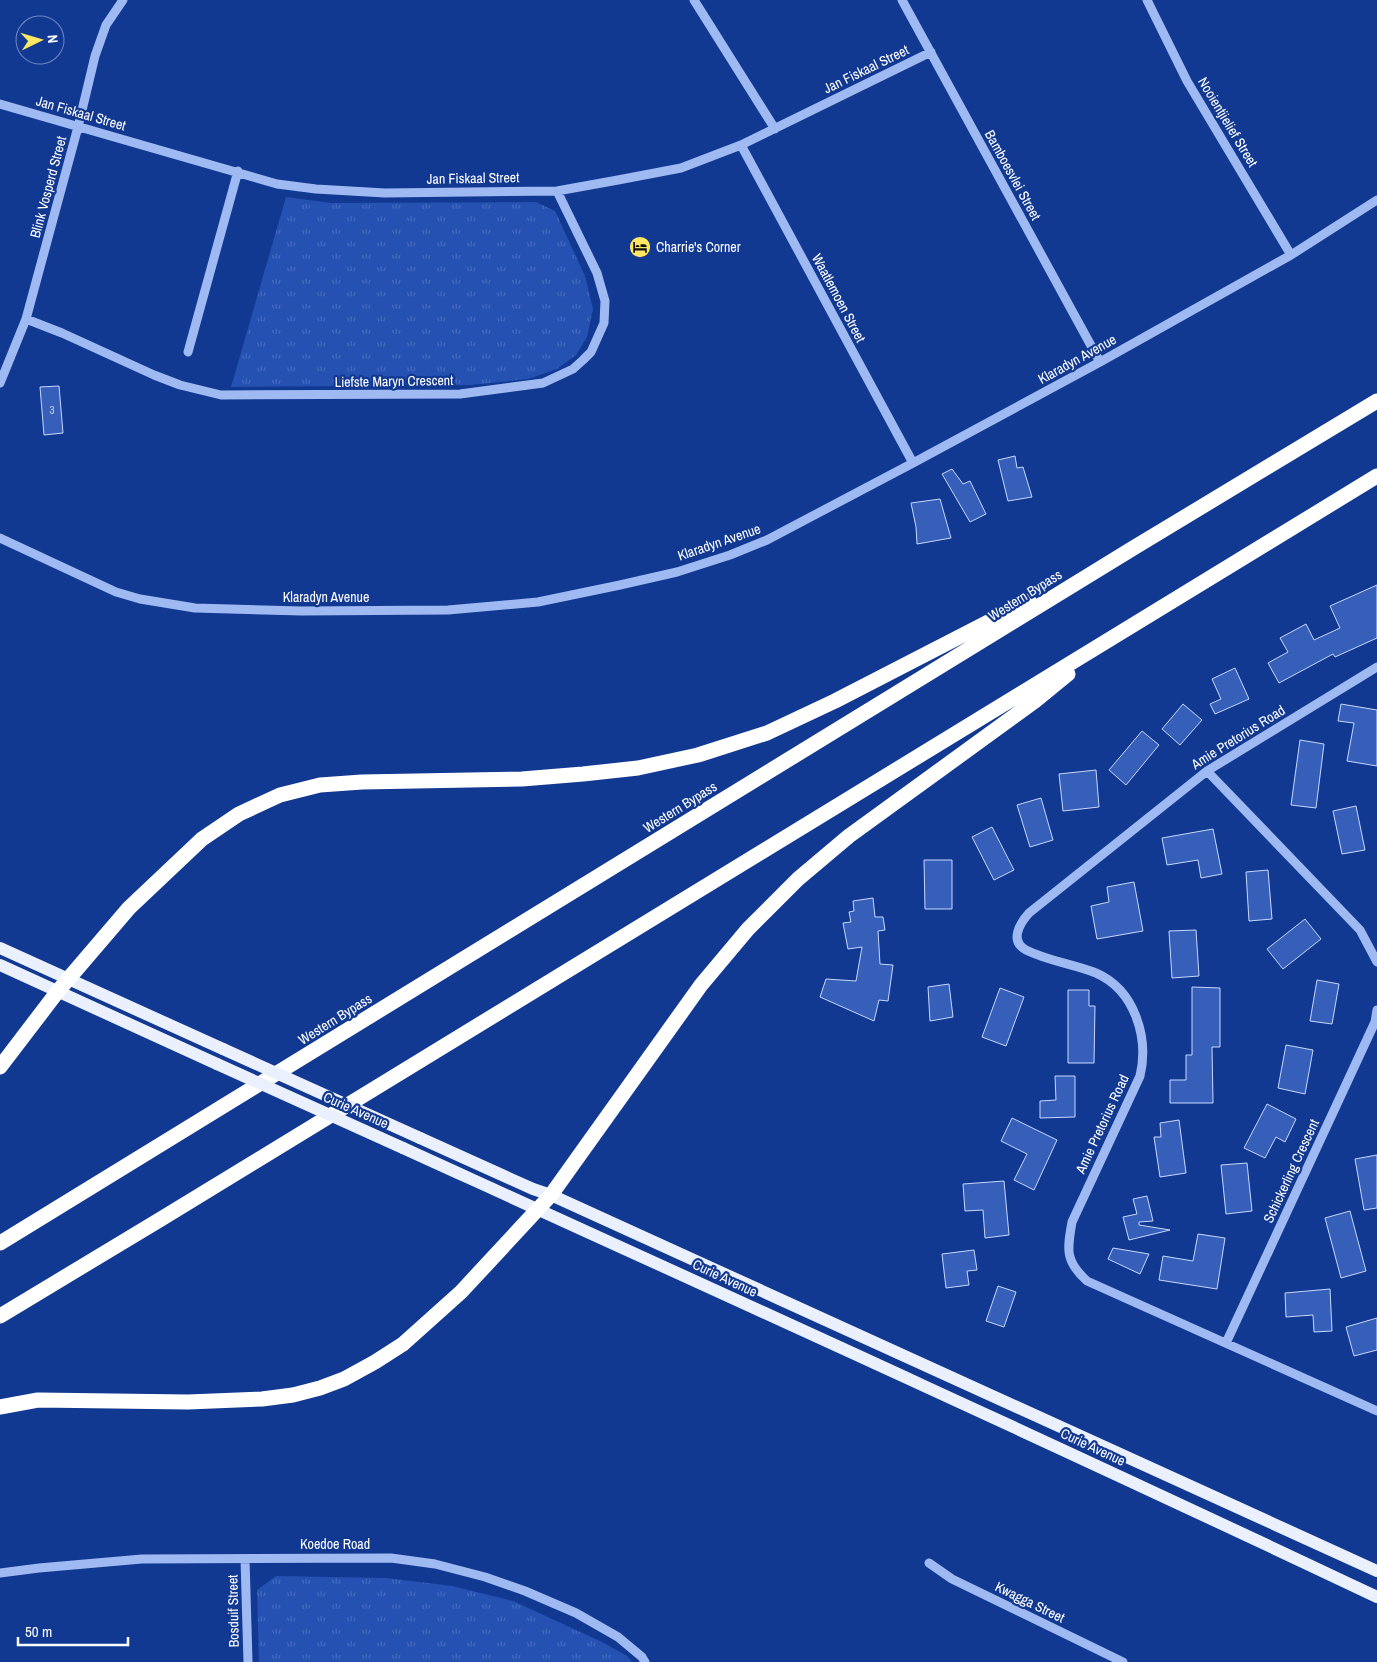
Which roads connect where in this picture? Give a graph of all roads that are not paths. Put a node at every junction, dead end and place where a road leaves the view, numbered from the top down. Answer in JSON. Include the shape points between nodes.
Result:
{"nodes":[{"id":1,"x":123,"y":0,"type":"edge"},
{"id":2,"x":694,"y":0,"type":"edge"},
{"id":3,"x":902,"y":0,"type":"edge"},
{"id":4,"x":1147,"y":0,"type":"edge"},
{"id":5,"x":931,"y":52,"type":"junction"},
{"id":6,"x":0,"y":104,"type":"edge"},
{"id":7,"x":78,"y":127,"type":"junction"},
{"id":8,"x":775,"y":129,"type":"junction"},
{"id":9,"x":740,"y":145,"type":"junction"},
{"id":10,"x":238,"y":172,"type":"junction"},
{"id":11,"x":557,"y":191,"type":"junction"},
{"id":12,"x":1377,"y":200,"type":"edge"},
{"id":13,"x":1292,"y":255,"type":"junction"},
{"id":14,"x":26,"y":319,"type":"junction"},
{"id":15,"x":188,"y":352,"type":"dead end"},
{"id":16,"x":1100,"y":362,"type":"junction"},
{"id":17,"x":0,"y":383,"type":"edge"},
{"id":18,"x":1377,"y":401,"type":"edge"},
{"id":19,"x":913,"y":463,"type":"junction"},
{"id":20,"x":1377,"y":476,"type":"edge"},
{"id":21,"x":0,"y":538,"type":"edge"},
{"id":22,"x":1135,"y":547,"type":"junction"},
{"id":23,"x":1112,"y":638,"type":"junction"},
{"id":24,"x":1377,"y":668,"type":"edge"},
{"id":25,"x":1207,"y":771,"type":"junction"},
{"id":26,"x":0,"y":948,"type":"edge"},
{"id":27,"x":1377,"y":962,"type":"edge"},
{"id":28,"x":0,"y":965,"type":"edge"},
{"id":29,"x":70,"y":979,"type":"junction"},
{"id":30,"x":58,"y":991,"type":"junction"},
{"id":31,"x":1377,"y":1010,"type":"edge"},
{"id":32,"x":0,"y":1067,"type":"edge"},
{"id":33,"x":551,"y":1195,"type":"junction"},
{"id":34,"x":537,"y":1209,"type":"junction"},
{"id":35,"x":0,"y":1243,"type":"edge"},
{"id":36,"x":0,"y":1316,"type":"edge"},
{"id":37,"x":1226,"y":1343,"type":"junction"},
{"id":38,"x":0,"y":1407,"type":"edge"},
{"id":39,"x":1377,"y":1411,"type":"edge"},
{"id":40,"x":245,"y":1559,"type":"junction"},
{"id":41,"x":929,"y":1562,"type":"dead end"},
{"id":42,"x":1377,"y":1570,"type":"edge"},
{"id":43,"x":0,"y":1573,"type":"edge"},
{"id":44,"x":1377,"y":1597,"type":"edge"},
{"id":45,"x":248,"y":1662,"type":"edge"},
{"id":46,"x":645,"y":1662,"type":"edge"},
{"id":47,"x":1123,"y":1662,"type":"edge"}],
"edges":[{"from":1,"to":7,"type":"street","name":"Blink Vosperd Street","via":[[106,24]]},
{"from":2,"to":8,"type":"street"},
{"from":3,"to":5,"type":"street","name":"Bamboesvlei Street"},
{"from":4,"to":13,"type":"street","name":"Nooientjielief Street","via":[[1187,81]]},
{"from":5,"to":8,"type":"street","name":"Jan Fiskaal Street"},
{"from":5,"to":16,"type":"street","name":"Bamboesvlei Street"},
{"from":6,"to":7,"type":"street","name":"Jan Fiskaal Street"},
{"from":7,"to":10,"type":"street","name":"Jan Fiskaal Street"},
{"from":7,"to":14,"type":"street","name":"Blink Vosperd Street"},
{"from":8,"to":9,"type":"street","name":"Jan Fiskaal Street"},
{"from":9,"to":11,"type":"street","name":"Jan Fiskaal Street","via":[[681,168]]},
{"from":9,"to":19,"type":"street","name":"Waatlemoen Street"},
{"from":10,"to":11,"type":"street","name":"Jan Fiskaal Street","via":[[277,184],[385,193]]},
{"from":10,"to":15,"type":"street"},
{"from":11,"to":14,"type":"street","name":"Liefste Maryn Crescent","via":[[597,273],[605,301],[604,323],[591,352],[583,360],[573,369],[543,383],[460,394],[221,396],[154,375]]},
{"from":12,"to":13,"type":"street","name":"Klaradyn Avenue"},
{"from":13,"to":16,"type":"street","name":"Klaradyn Avenue"},
{"from":14,"to":17,"type":"street","name":"Blink Vosperd Street"},
{"from":16,"to":19,"type":"street","name":"Klaradyn Avenue"},
{"from":18,"to":22,"type":"highway","name":"Western Bypass"},
{"from":19,"to":21,"type":"street","name":"Klaradyn Avenue","via":[[767,540],[677,572],[538,602],[448,610],[195,608],[116,592]]},
{"from":20,"to":23,"type":"highway"},
{"from":22,"to":29,"type":"highway","via":[[827,705],[767,733],[698,755],[638,768],[583,774],[522,779],[320,784],[280,795],[239,814],[202,839],[129,908]]},
{"from":22,"to":35,"type":"highway","name":"Western Bypass"},
{"from":23,"to":33,"type":"highway","via":[[1035,701],[849,836],[798,879],[748,929],[701,985]]},
{"from":23,"to":36,"type":"highway"},
{"from":24,"to":25,"type":"street","name":"Amie Pretorius Road"},
{"from":25,"to":27,"type":"street","via":[[1360,930]]},
{"from":25,"to":37,"type":"street","name":"Amie Pretorius Road","via":[[1029,912],[1018,929],[1018,939],[1021,947],[1031,952],[1098,974],[1111,983],[1131,1006],[1142,1032],[1140,1076],[1072,1222],[1069,1256],[1076,1271],[1088,1281]]},
{"from":26,"to":29,"type":"main road","name":"Curie Avenue"},
{"from":28,"to":30,"type":"main road","name":"Curie Avenue"},
{"from":29,"to":30,"type":"highway"},
{"from":29,"to":33,"type":"main road","name":"Curie Avenue","bridge":true},
{"from":30,"to":32,"type":"highway"},
{"from":30,"to":34,"type":"main road","name":"Curie Avenue","bridge":true},
{"from":31,"to":37,"type":"street","name":"Schickerling Crescent","via":[[1375,1022]]},
{"from":33,"to":34,"type":"highway"},
{"from":33,"to":42,"type":"main road","name":"Curie Avenue"},
{"from":34,"to":38,"type":"highway","via":[[460,1292],[403,1344],[375,1362],[320,1388],[262,1400],[38,1400]]},
{"from":34,"to":44,"type":"main road","name":"Curie Avenue"},
{"from":37,"to":39,"type":"street","name":"Amie Pretorius Road"},
{"from":40,"to":43,"type":"street","name":"Koedoe Road","via":[[142,1559]]},
{"from":40,"to":45,"type":"street","name":"Bosduif Street"},
{"from":40,"to":46,"type":"street","name":"Koedoe Road","via":[[392,1558],[435,1564],[517,1588],[576,1613],[618,1636]]},
{"from":41,"to":47,"type":"street","name":"Kwagga Street","via":[[952,1580]]}]}
